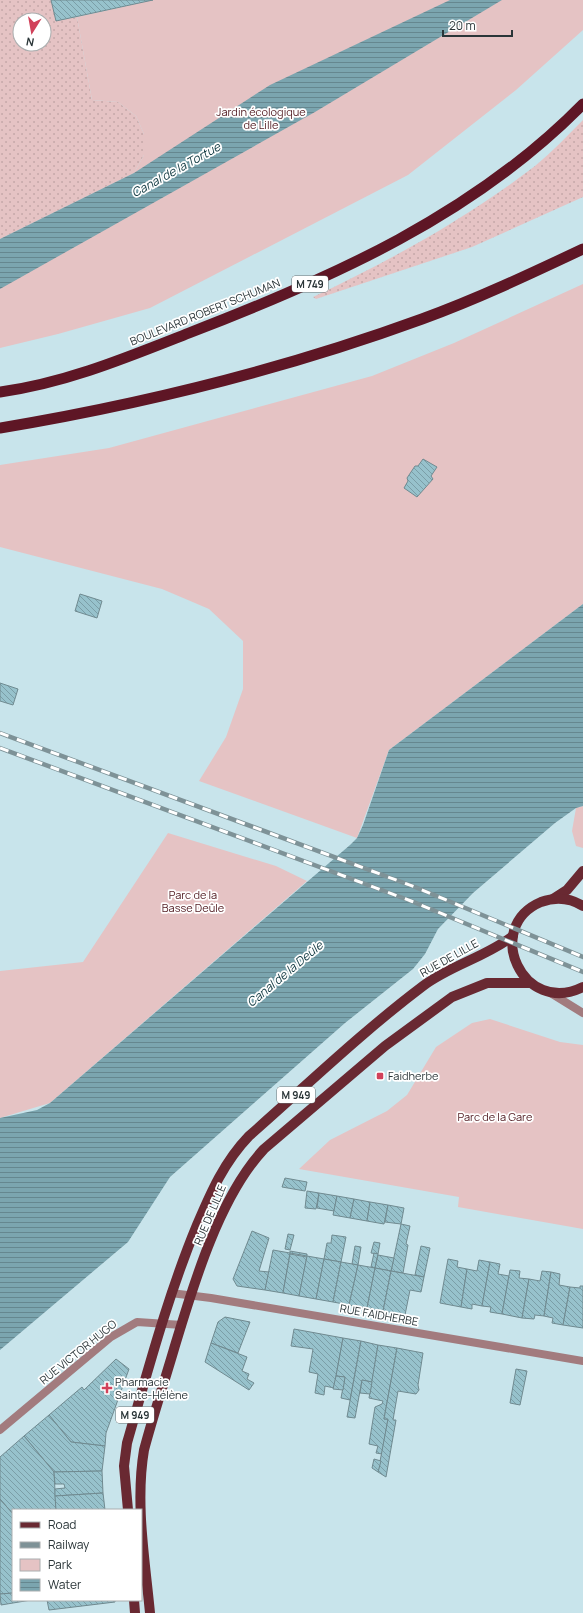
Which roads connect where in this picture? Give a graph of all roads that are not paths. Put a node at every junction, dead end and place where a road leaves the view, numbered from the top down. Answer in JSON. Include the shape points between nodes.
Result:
{"nodes":[{"id":1,"x":583,"y":104,"type":"edge"},
{"id":2,"x":583,"y":249,"type":"edge"},
{"id":3,"x":0,"y":392,"type":"edge"},
{"id":4,"x":0,"y":428,"type":"edge"},
{"id":5,"x":583,"y":871,"type":"edge"},
{"id":6,"x":553,"y":899,"type":"junction"},
{"id":7,"x":583,"y":906,"type":"edge"},
{"id":8,"x":513,"y":936,"type":"junction"},
{"id":9,"x":530,"y":983,"type":"junction"},
{"id":10,"x":583,"y":987,"type":"edge"},
{"id":11,"x":548,"y":992,"type":"junction"},
{"id":12,"x":583,"y":1013,"type":"edge"},
{"id":13,"x":171,"y":1293,"type":"junction"},
{"id":14,"x":192,"y":1296,"type":"junction"},
{"id":15,"x":162,"y":1323,"type":"junction"},
{"id":16,"x":182,"y":1325,"type":"junction"},
{"id":17,"x":583,"y":1361,"type":"edge"},
{"id":18,"x":0,"y":1430,"type":"edge"},
{"id":19,"x":128,"y":1509,"type":"edge"},
{"id":20,"x":141,"y":1509,"type":"edge"},
{"id":21,"x":142,"y":1523,"type":"edge"},
{"id":22,"x":134,"y":1601,"type":"edge"},
{"id":23,"x":135,"y":1613,"type":"edge"},
{"id":24,"x":150,"y":1613,"type":"edge"}],
"edges":[{"from":1,"to":3,"type":"highway","name":"BOULEVARD ROBERT SCHUMAN","number":"M 749","via":[[534,150],[480,191],[423,227],[365,258],[251,309],[145,350],[64,379]]},
{"from":2,"to":4,"type":"highway","via":[[443,312],[303,358],[167,396]]},
{"from":5,"to":6,"type":"main road","via":[[566,890]]},
{"from":6,"to":7,"type":"main road","via":[[570,900]]},
{"from":6,"to":8,"type":"main road","via":[[539,903],[527,911]]},
{"from":8,"to":9,"type":"main road","via":[[515,962],[521,974]]},
{"from":8,"to":13,"type":"main road","name":"RUE DE LILLE","number":"M 949","via":[[423,986],[235,1150],[211,1193]]},
{"from":9,"to":11,"type":"main road"},
{"from":9,"to":14,"type":"main road","name":"RUE DE LILLE","number":"M 949","via":[[486,983],[443,1003],[385,1046],[264,1149],[251,1163],[229,1200]]},
{"from":10,"to":11,"type":"main road","via":[[569,992]]},
{"from":11,"to":12,"type":"street"},
{"from":13,"to":14,"type":"street","name":"RUE FAIDHERBE"},
{"from":13,"to":15,"type":"main road","name":"RUE DE LILLE","number":"M 949"},
{"from":14,"to":16,"type":"main road","name":"RUE DE LILLE","number":"M 949"},
{"from":14,"to":17,"type":"street","name":"RUE FAIDHERBE"},
{"from":15,"to":16,"type":"street","name":"RUE VICTOR HUGO"},
{"from":15,"to":18,"type":"street","name":"RUE VICTOR HUGO","via":[[138,1322],[111,1337]]},
{"from":15,"to":19,"type":"main road","name":"RUE DE LILLE","number":"M 949","via":[[125,1454]]},
{"from":16,"to":20,"type":"main road","name":"RUE DE LILLE","number":"M 949","via":[[152,1420],[140,1470]]},
{"from":21,"to":24,"type":"main road","name":"RUE DE LILLE","number":"M 949"},
{"from":22,"to":23,"type":"main road"}]}
